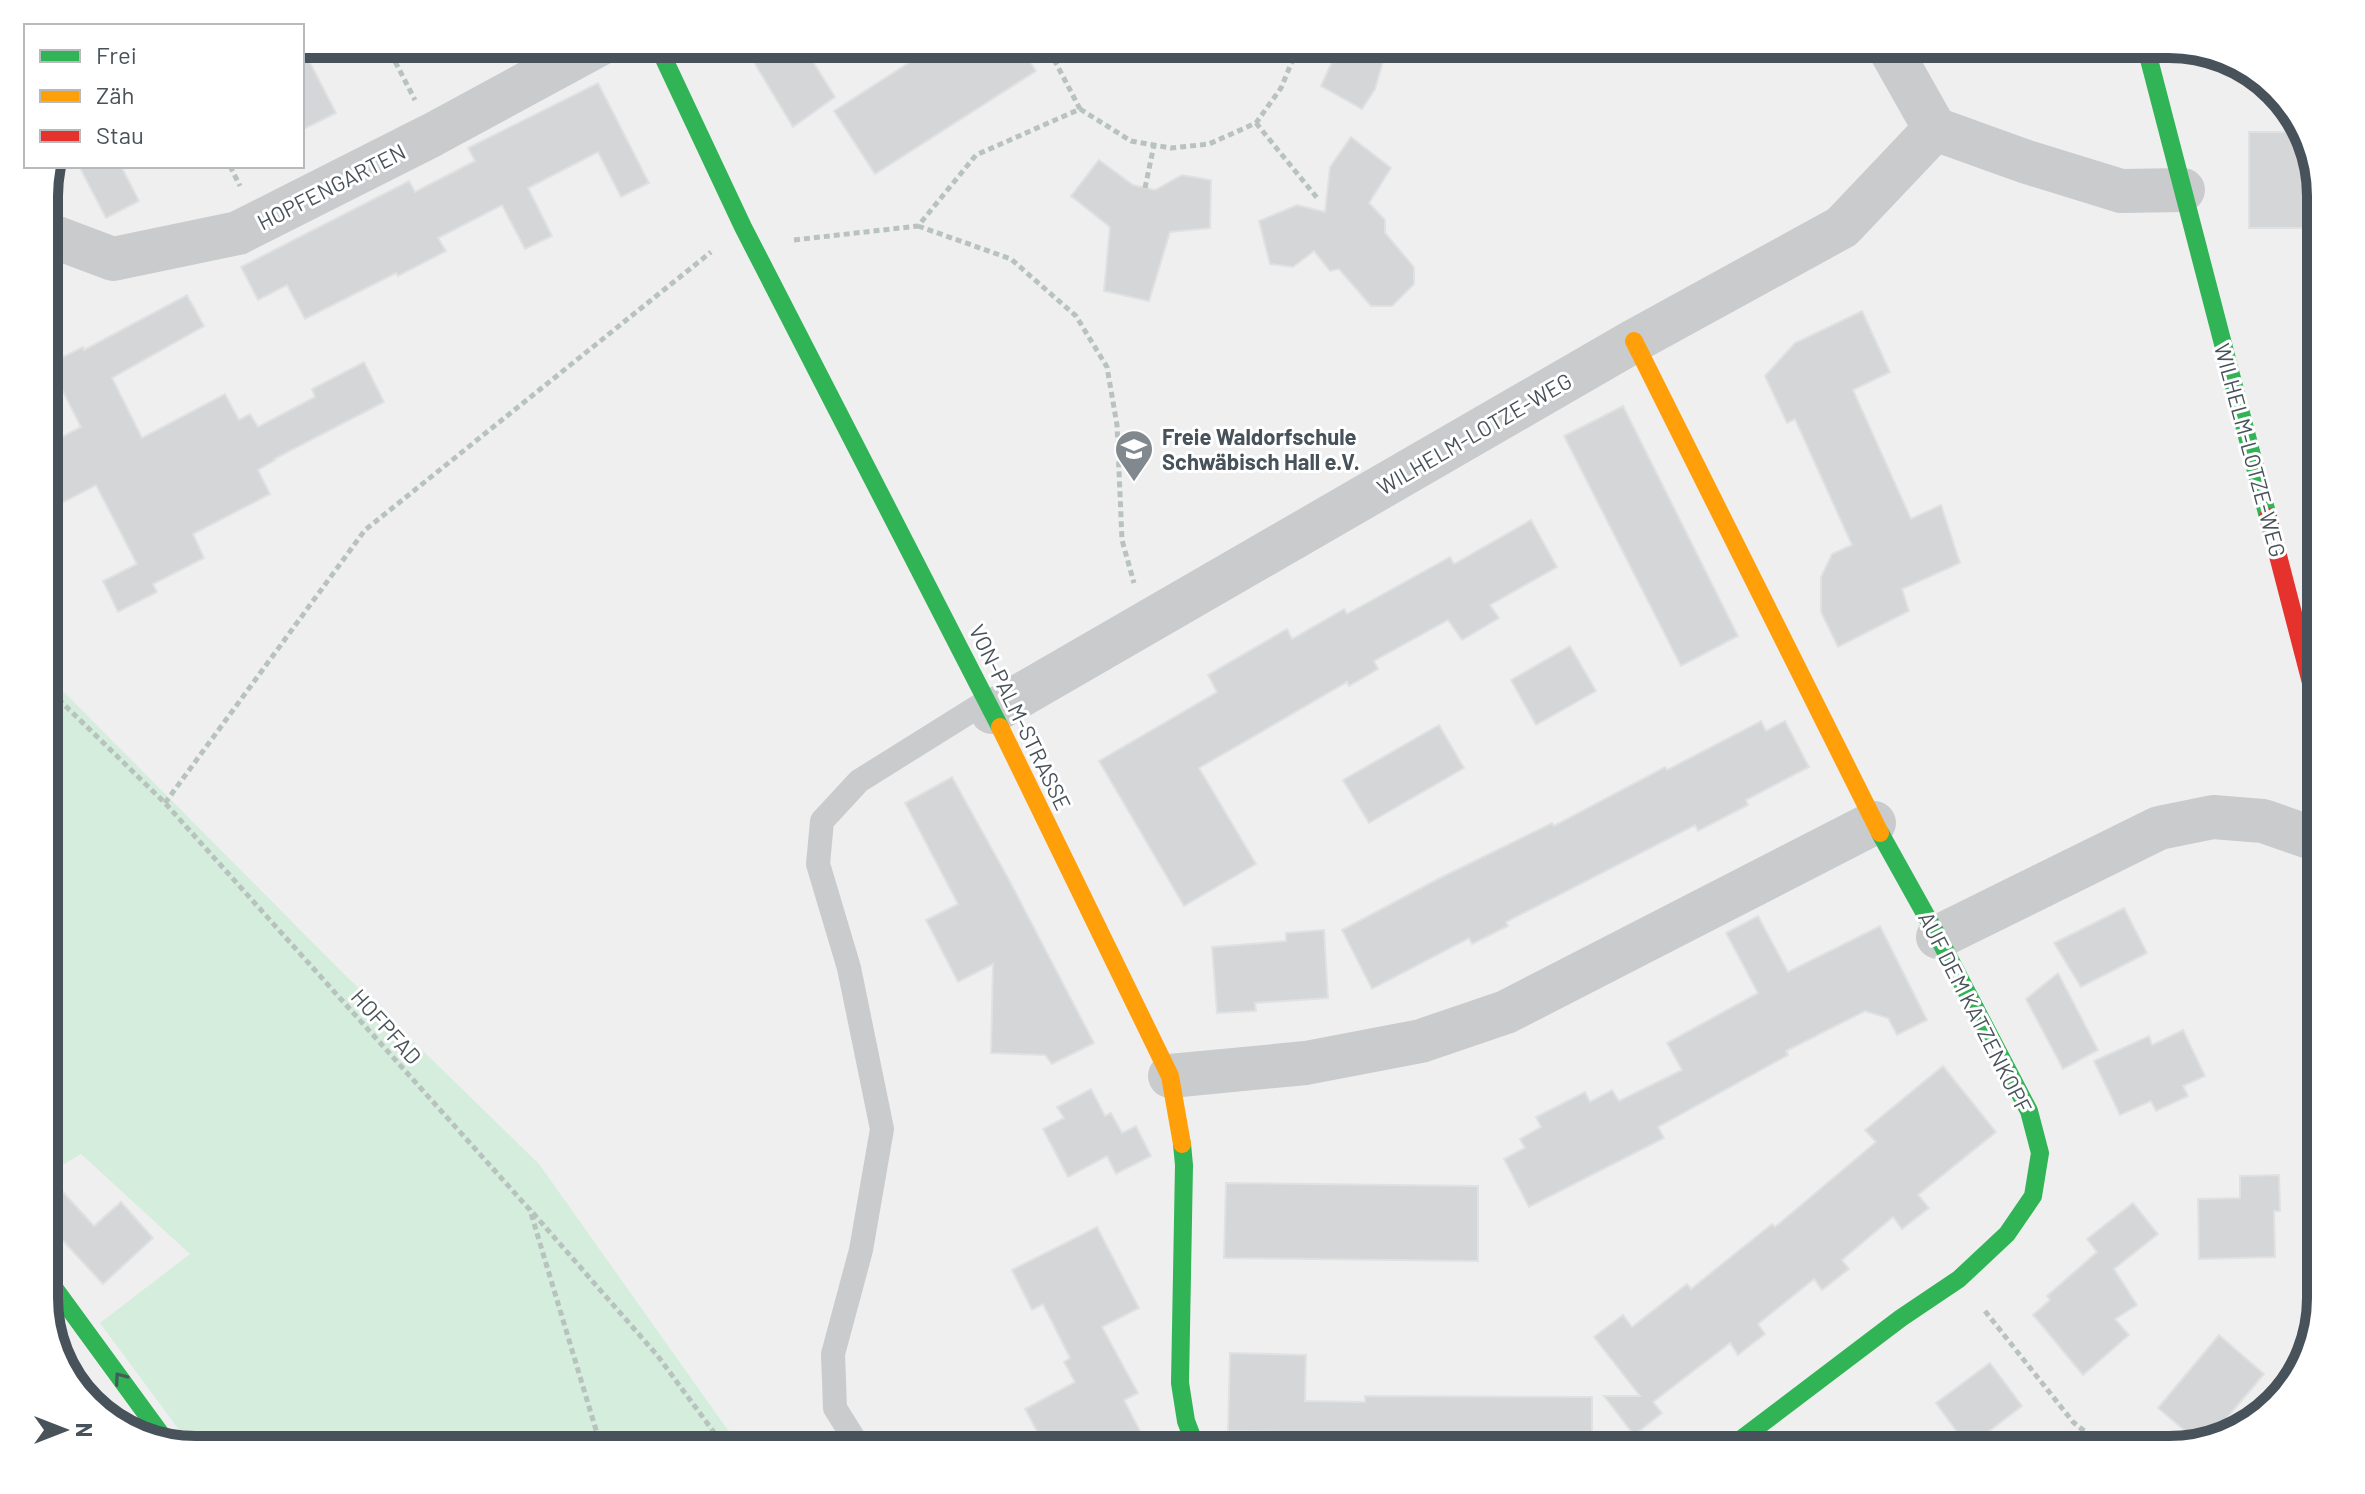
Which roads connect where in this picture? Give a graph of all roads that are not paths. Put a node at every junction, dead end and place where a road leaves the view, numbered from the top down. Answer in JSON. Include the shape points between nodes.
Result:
{"nodes":[{"id":1,"x":574,"y":58,"type":"edge"},
{"id":2,"x":664,"y":58,"type":"edge"},
{"id":3,"x":1895,"y":58,"type":"edge"},
{"id":4,"x":2149,"y":58,"type":"edge"},
{"id":5,"x":1935,"y":129,"type":"junction"},
{"id":6,"x":2183,"y":190,"type":"junction"},
{"id":7,"x":58,"y":238,"type":"edge"},
{"id":8,"x":1634,"y":341,"type":"junction"},
{"id":9,"x":2307,"y":668,"type":"edge"},
{"id":10,"x":990,"y":706,"type":"junction"},
{"id":11,"x":1874,"y":823,"type":"junction"},
{"id":12,"x":2307,"y":836,"type":"edge"},
{"id":13,"x":1938,"y":937,"type":"junction"},
{"id":14,"x":1170,"y":1076,"type":"junction"},
{"id":15,"x":58,"y":1293,"type":"edge"},
{"id":16,"x":158,"y":1430,"type":"edge"},
{"id":17,"x":852,"y":1436,"type":"edge"},
{"id":18,"x":1192,"y":1436,"type":"edge"},
{"id":19,"x":1745,"y":1436,"type":"edge"}],
"edges":[{"from":1,"to":7,"type":"street","name":"HOPFENGARTEN","via":[[238,233],[113,259]]},
{"from":2,"to":10,"type":"street","name":"VON-PALM-STRASSE","via":[[743,227]]},
{"from":3,"to":5,"type":"street"},
{"from":4,"to":6,"type":"street","name":"WILHELM-LOTZE-WEG"},
{"from":5,"to":6,"type":"street","via":[[2121,191]]},
{"from":5,"to":8,"type":"street","name":"WILHELM-LOTZE-WEG","via":[[1842,227]]},
{"from":6,"to":9,"type":"street","name":"WILHELM-LOTZE-WEG"},
{"from":8,"to":10,"type":"street","name":"WILHELM-LOTZE-WEG","via":[[1145,623]]},
{"from":8,"to":11,"type":"street","name":"AUF DEM KATZENKOPF"},
{"from":10,"to":14,"type":"street","name":"VON-PALM-STRASSE"},
{"from":10,"to":17,"type":"lane","via":[[859,781],[822,821],[818,864],[849,968],[882,1129],[861,1250],[833,1354],[835,1408]]},
{"from":11,"to":13,"type":"street","name":"AUF DEM KATZENKOPF"},
{"from":11,"to":14,"type":"street","via":[[1506,1012],[1421,1041],[1306,1063]]},
{"from":12,"to":13,"type":"street","via":[[2263,821],[2213,817],[2159,828]]},
{"from":13,"to":19,"type":"street","name":"AUF DEM KATZENKOPF","via":[[2029,1111],[2040,1153],[2033,1196],[2007,1234],[1959,1279]]},
{"from":14,"to":18,"type":"street","name":"VON-PALM-STRASSE","via":[[1184,1165],[1180,1383]]},
{"from":16,"to":15,"type":"street","one_way":true}]}
